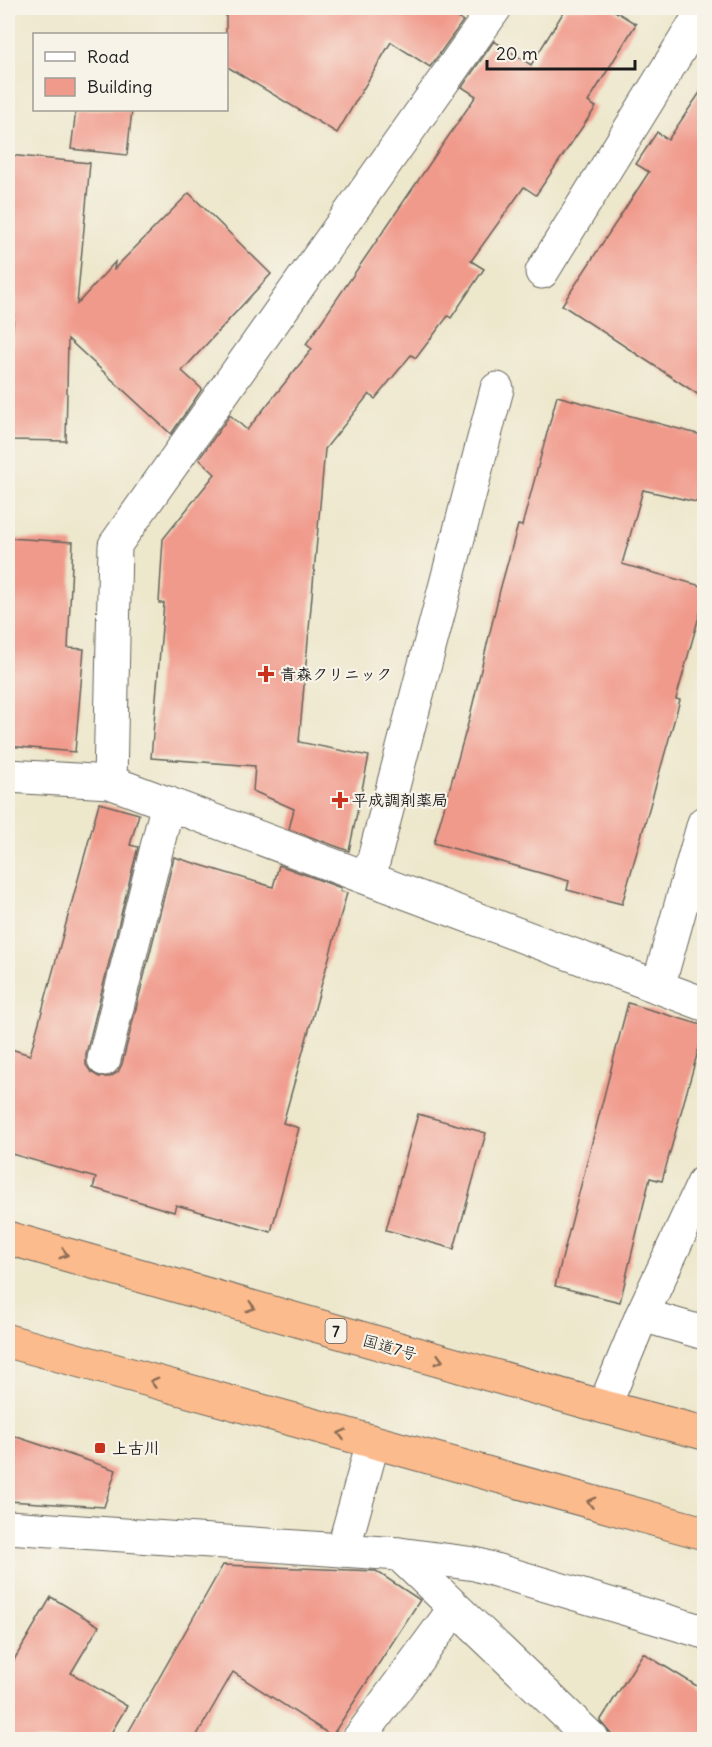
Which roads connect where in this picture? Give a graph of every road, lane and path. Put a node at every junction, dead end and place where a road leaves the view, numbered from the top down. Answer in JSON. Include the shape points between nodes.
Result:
{"nodes":[{"id":1,"x":495,"y":8,"type":"edge"},
{"id":2,"x":699,"y":12,"type":"edge"},
{"id":3,"x":542,"y":272,"type":"dead end"},
{"id":4,"x":497,"y":388,"type":"dead end"},
{"id":5,"x":8,"y":776,"type":"edge"},
{"id":6,"x":110,"y":782,"type":"junction"},
{"id":7,"x":168,"y":803,"type":"junction"},
{"id":8,"x":705,"y":823,"type":"edge"},
{"id":9,"x":369,"y":878,"type":"junction"},
{"id":10,"x":658,"y":987,"type":"junction"},
{"id":11,"x":705,"y":1004,"type":"edge"},
{"id":12,"x":104,"y":1059,"type":"dead end"},
{"id":13,"x":705,"y":1182,"type":"edge"},
{"id":14,"x":8,"y":1238,"type":"edge"},
{"id":15,"x":642,"y":1315,"type":"junction"},
{"id":16,"x":705,"y":1333,"type":"edge"},
{"id":17,"x":8,"y":1341,"type":"edge"},
{"id":18,"x":604,"y":1407,"type":"junction"},
{"id":19,"x":705,"y":1433,"type":"edge"},
{"id":20,"x":373,"y":1442,"type":"junction"},
{"id":21,"x":8,"y":1527,"type":"edge"},
{"id":22,"x":705,"y":1533,"type":"edge"},
{"id":23,"x":343,"y":1550,"type":"junction"},
{"id":24,"x":399,"y":1554,"type":"junction"},
{"id":25,"x":455,"y":1608,"type":"junction"},
{"id":26,"x":705,"y":1632,"type":"edge"},
{"id":27,"x":358,"y":1740,"type":"edge"},
{"id":28,"x":593,"y":1740,"type":"edge"}],
"edges":[{"from":1,"to":6,"type":"street","via":[[115,544]]},
{"from":2,"to":3,"type":"street"},
{"from":4,"to":9,"type":"street"},
{"from":5,"to":6,"type":"street"},
{"from":6,"to":7,"type":"street"},
{"from":7,"to":9,"type":"street"},
{"from":7,"to":12,"type":"street"},
{"from":8,"to":10,"type":"street"},
{"from":9,"to":10,"type":"street"},
{"from":10,"to":11,"type":"street"},
{"from":13,"to":15,"type":"street"},
{"from":14,"to":18,"type":"highway","name":"国道7号","number":"7","one_way":true},
{"from":15,"to":16,"type":"street"},
{"from":15,"to":18,"type":"street"},
{"from":20,"to":17,"type":"highway","one_way":true},
{"from":18,"to":19,"type":"highway","name":"国道7号","number":"7"},
{"from":22,"to":20,"type":"highway","one_way":true},
{"from":20,"to":23,"type":"street"},
{"from":21,"to":23,"type":"street"},
{"from":23,"to":24,"type":"street"},
{"from":24,"to":25,"type":"street"},
{"from":24,"to":26,"type":"street","via":[[475,1564]]},
{"from":25,"to":27,"type":"street"},
{"from":25,"to":28,"type":"street"}]}
